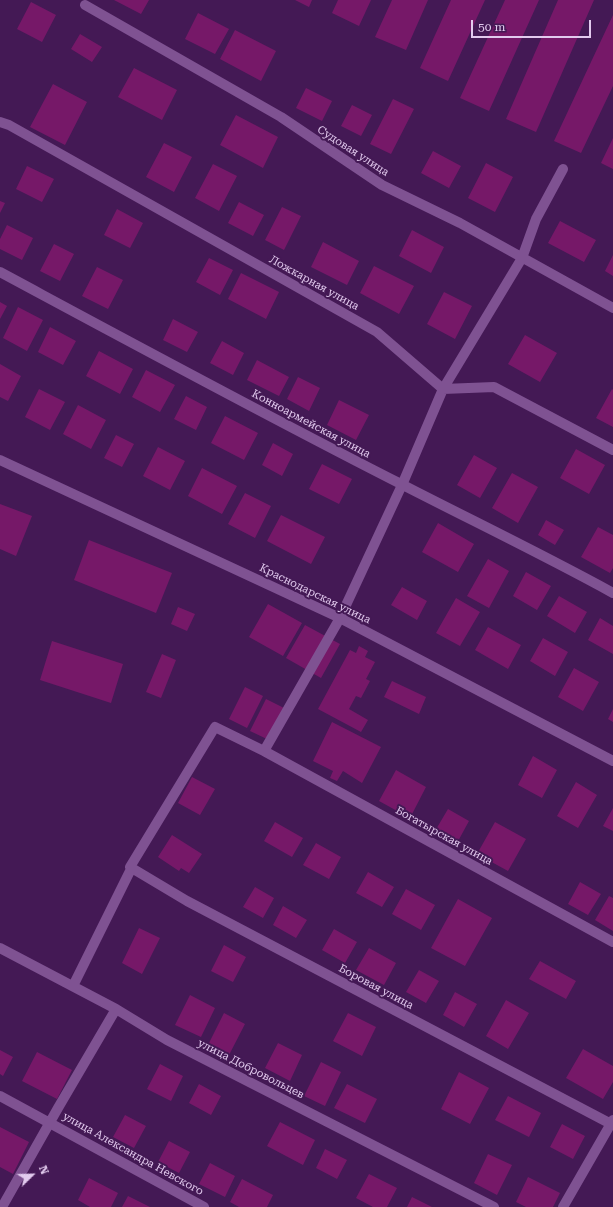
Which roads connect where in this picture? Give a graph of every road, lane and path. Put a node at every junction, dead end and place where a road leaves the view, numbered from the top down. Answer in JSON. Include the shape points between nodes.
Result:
{"nodes":[{"id":1,"x":85,"y":5,"type":"dead end"},
{"id":2,"x":0,"y":122,"type":"edge"},
{"id":3,"x":563,"y":170,"type":"dead end"},
{"id":4,"x":522,"y":258,"type":"junction"},
{"id":5,"x":0,"y":272,"type":"edge"},
{"id":6,"x":613,"y":308,"type":"edge"},
{"id":7,"x":443,"y":389,"type":"junction"},
{"id":8,"x":613,"y":450,"type":"edge"},
{"id":9,"x":0,"y":460,"type":"edge"},
{"id":10,"x":402,"y":485,"type":"junction"},
{"id":11,"x":613,"y":593,"type":"edge"},
{"id":12,"x":340,"y":618,"type":"junction"},
{"id":13,"x":264,"y":751,"type":"junction"},
{"id":14,"x":613,"y":761,"type":"edge"},
{"id":15,"x":130,"y":867,"type":"junction"},
{"id":16,"x":613,"y":942,"type":"edge"},
{"id":17,"x":0,"y":948,"type":"edge"},
{"id":18,"x":73,"y":986,"type":"junction"},
{"id":19,"x":116,"y":1009,"type":"junction"},
{"id":20,"x":0,"y":1096,"type":"edge"},
{"id":21,"x":50,"y":1123,"type":"junction"},
{"id":22,"x":612,"y":1123,"type":"edge"},
{"id":23,"x":2,"y":1207,"type":"edge"},
{"id":24,"x":204,"y":1207,"type":"edge"},
{"id":25,"x":494,"y":1207,"type":"edge"},
{"id":26,"x":563,"y":1207,"type":"edge"}],
"edges":[{"from":1,"to":4,"type":"street","name":"Судовая улица","via":[[281,117],[382,185],[460,223]]},
{"from":2,"to":7,"type":"street","name":"Ложкарная улица","via":[[377,332]]},
{"from":3,"to":4,"type":"street","via":[[536,219]]},
{"from":4,"to":6,"type":"street","name":"Судовая улица"},
{"from":4,"to":7,"type":"street"},
{"from":5,"to":10,"type":"street","name":"Конноармейская улица"},
{"from":7,"to":8,"type":"street","via":[[494,387]]},
{"from":7,"to":10,"type":"street"},
{"from":9,"to":12,"type":"street","name":"Краснодарская улица"},
{"from":10,"to":11,"type":"street","name":"Конноармейская улица"},
{"from":10,"to":12,"type":"street"},
{"from":12,"to":13,"type":"street"},
{"from":12,"to":14,"type":"street","name":"Краснодарская улица"},
{"from":13,"to":15,"type":"street","name":"Богатырская улица","via":[[215,727]]},
{"from":13,"to":16,"type":"street","name":"Богатырская улица"},
{"from":15,"to":18,"type":"street"},
{"from":15,"to":22,"type":"street","name":"Боровая улица","via":[[187,901]]},
{"from":17,"to":18,"type":"street","name":"улица Добровольцев"},
{"from":18,"to":19,"type":"street","name":"улица Добровольцев"},
{"from":19,"to":21,"type":"street"},
{"from":19,"to":25,"type":"street","name":"улица Добровольцев","via":[[167,1040]]},
{"from":20,"to":21,"type":"street","name":"улица Александра Невского"},
{"from":21,"to":23,"type":"street"},
{"from":21,"to":24,"type":"street","name":"улица Александра Невского"},
{"from":22,"to":26,"type":"street"}]}
